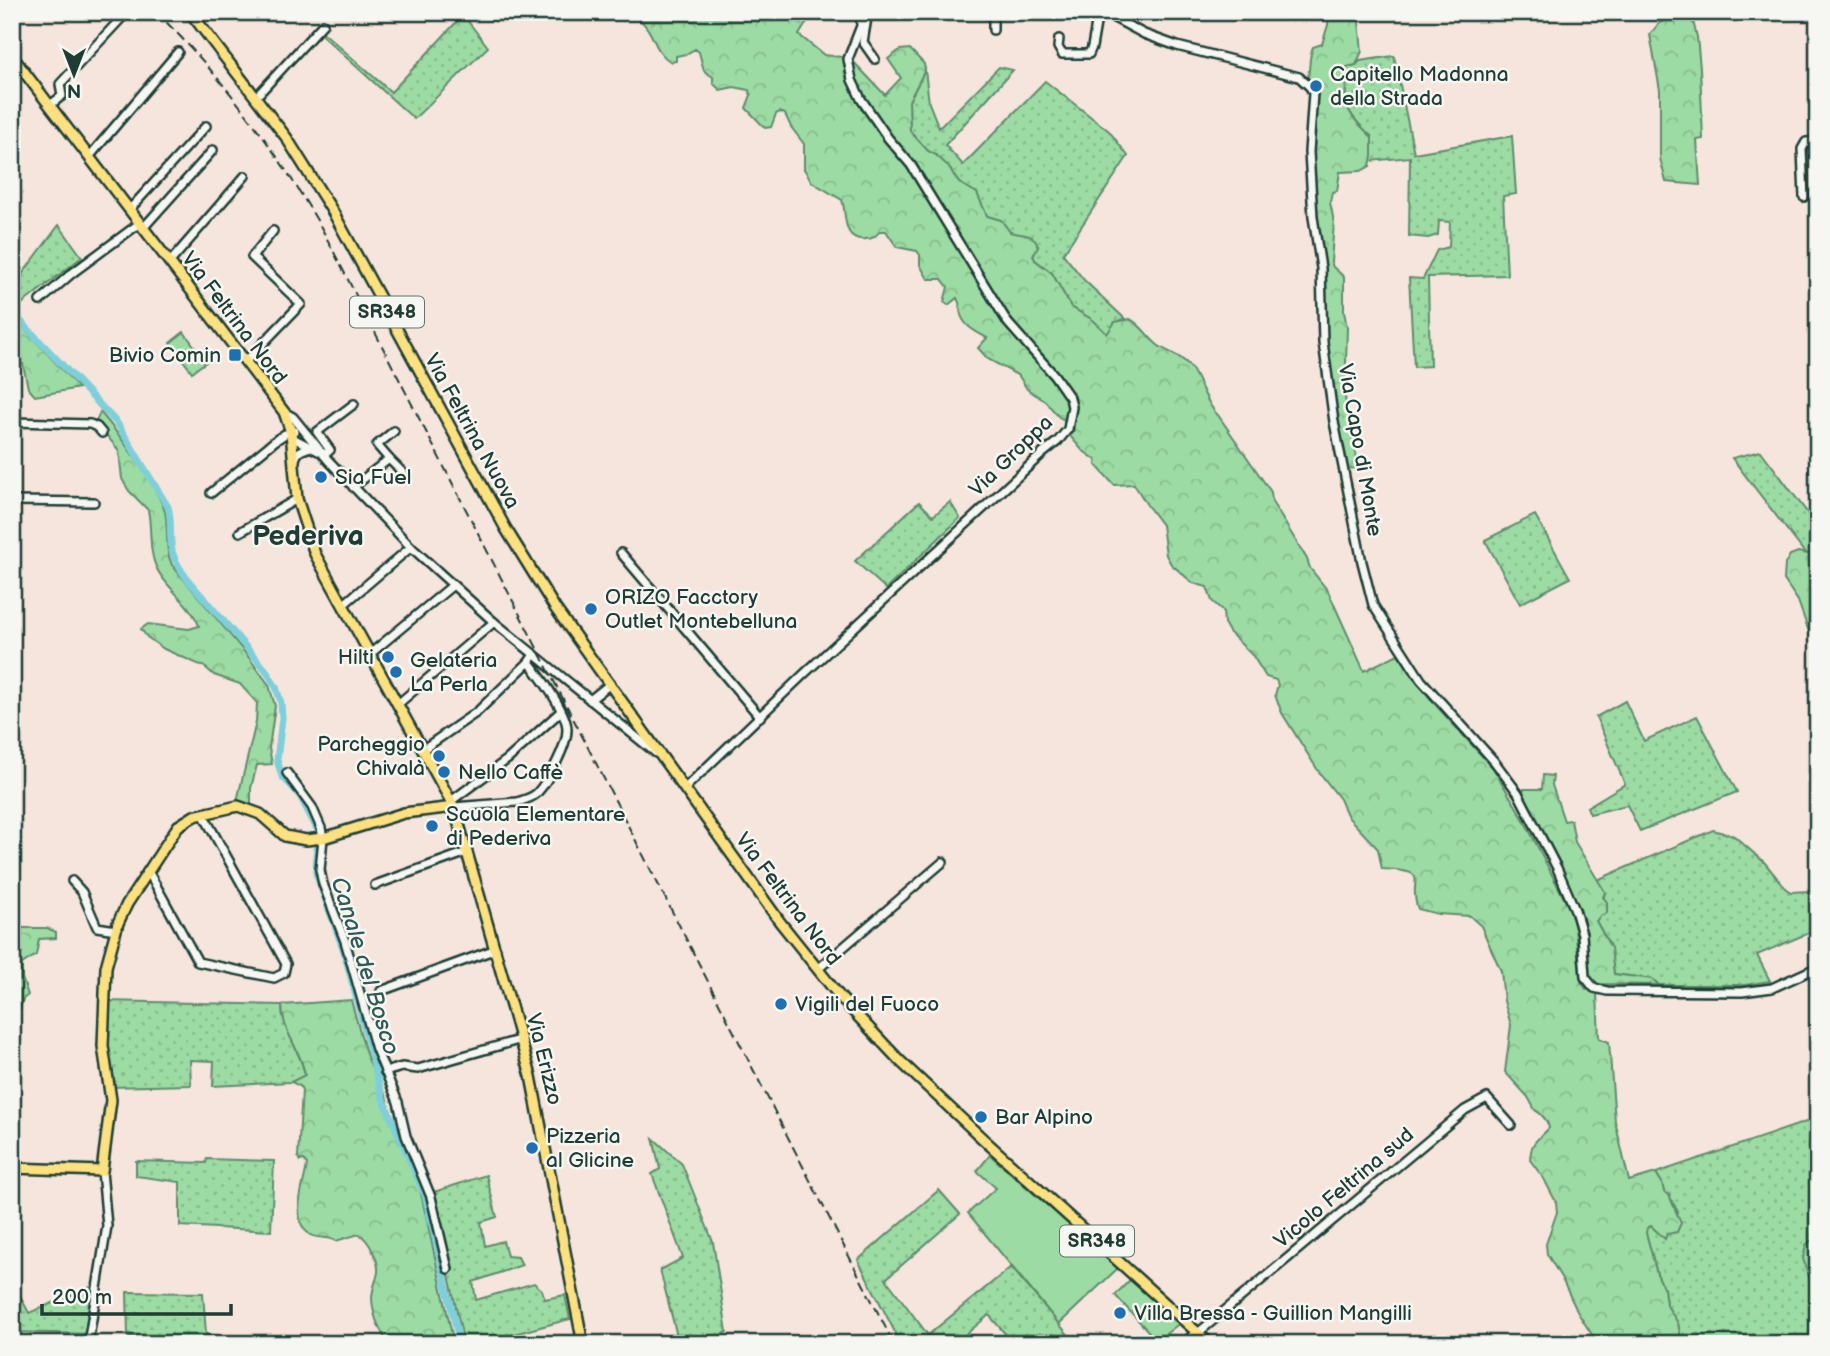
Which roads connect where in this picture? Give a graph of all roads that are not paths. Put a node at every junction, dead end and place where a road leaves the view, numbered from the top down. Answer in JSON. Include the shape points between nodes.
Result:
{"nodes":[{"id":1,"x":127,"y":12,"type":"edge"},
{"id":2,"x":190,"y":12,"type":"edge"},
{"id":3,"x":861,"y":12,"type":"edge"},
{"id":4,"x":869,"y":12,"type":"edge"},
{"id":5,"x":993,"y":12,"type":"edge"},
{"id":6,"x":1101,"y":12,"type":"edge"},
{"id":7,"x":323,"y":24,"type":"dead end"},
{"id":8,"x":993,"y":30,"type":"dead end"},
{"id":9,"x":1059,"y":39,"type":"dead end"},
{"id":10,"x":178,"y":52,"type":"dead end"},
{"id":11,"x":13,"y":58,"type":"edge"},
{"id":12,"x":875,"y":59,"type":"dead end"},
{"id":13,"x":256,"y":97,"type":"junction"},
{"id":14,"x":50,"y":105,"type":"junction"},
{"id":15,"x":206,"y":126,"type":"dead end"},
{"id":16,"x":1818,"y":141,"type":"edge"},
{"id":17,"x":213,"y":150,"type":"dead end"},
{"id":18,"x":89,"y":157,"type":"junction"},
{"id":19,"x":245,"y":176,"type":"dead end"},
{"id":20,"x":1804,"y":197,"type":"dead end"},
{"id":21,"x":130,"y":209,"type":"junction"},
{"id":22,"x":142,"y":225,"type":"junction"},
{"id":23,"x":274,"y":231,"type":"dead end"},
{"id":24,"x":170,"y":262,"type":"junction"},
{"id":25,"x":40,"y":301,"type":"dead end"},
{"id":26,"x":246,"y":361,"type":"junction"},
{"id":27,"x":354,"y":404,"type":"dead end"},
{"id":28,"x":284,"y":412,"type":"junction"},
{"id":29,"x":12,"y":422,"type":"edge"},
{"id":30,"x":304,"y":431,"type":"junction"},
{"id":31,"x":394,"y":431,"type":"dead end"},
{"id":32,"x":102,"y":432,"type":"dead end"},
{"id":33,"x":291,"y":434,"type":"junction"},
{"id":34,"x":311,"y":447,"type":"junction"},
{"id":35,"x":323,"y":454,"type":"junction"},
{"id":36,"x":388,"y":459,"type":"junction"},
{"id":37,"x":294,"y":470,"type":"junction"},
{"id":38,"x":407,"y":477,"type":"dead end"},
{"id":39,"x":353,"y":487,"type":"junction"},
{"id":40,"x":211,"y":493,"type":"dead end"},
{"id":41,"x":297,"y":499,"type":"junction"},
{"id":42,"x":12,"y":501,"type":"edge"},
{"id":43,"x":94,"y":502,"type":"dead end"},
{"id":44,"x":240,"y":532,"type":"dead end"},
{"id":45,"x":411,"y":547,"type":"junction"},
{"id":46,"x":621,"y":553,"type":"dead end"},
{"id":47,"x":453,"y":585,"type":"junction"},
{"id":48,"x":343,"y":605,"type":"junction"},
{"id":49,"x":494,"y":622,"type":"junction"},
{"id":50,"x":370,"y":654,"type":"junction"},
{"id":51,"x":534,"y":654,"type":"junction"},
{"id":52,"x":529,"y":662,"type":"junction"},
{"id":53,"x":610,"y":684,"type":"junction"},
{"id":54,"x":590,"y":699,"type":"junction"},
{"id":55,"x":398,"y":704,"type":"junction"},
{"id":56,"x":560,"y":712,"type":"junction"},
{"id":57,"x":760,"y":717,"type":"junction"},
{"id":58,"x":422,"y":750,"type":"junction"},
{"id":59,"x":661,"y":757,"type":"junction"},
{"id":60,"x":286,"y":773,"type":"dead end"},
{"id":61,"x":685,"y":788,"type":"junction"},
{"id":62,"x":453,"y":804,"type":"junction"},
{"id":63,"x":203,"y":814,"type":"junction"},
{"id":64,"x":318,"y":838,"type":"junction"},
{"id":65,"x":467,"y":852,"type":"junction"},
{"id":66,"x":943,"y":862,"type":"dead end"},
{"id":67,"x":148,"y":871,"type":"junction"},
{"id":68,"x":72,"y":881,"type":"dead end"},
{"id":69,"x":375,"y":885,"type":"dead end"},
{"id":70,"x":116,"y":930,"type":"junction"},
{"id":71,"x":496,"y":948,"type":"junction"},
{"id":72,"x":1818,"y":967,"type":"edge"},
{"id":73,"x":818,"y":969,"type":"junction"},
{"id":74,"x":381,"y":991,"type":"dead end"},
{"id":75,"x":522,"y":1038,"type":"junction"},
{"id":76,"x":385,"y":1072,"type":"junction"},
{"id":77,"x":1511,"y":1125,"type":"dead end"},
{"id":78,"x":12,"y":1168,"type":"edge"},
{"id":79,"x":102,"y":1171,"type":"junction"},
{"id":80,"x":449,"y":1269,"type":"dead end"},
{"id":81,"x":1197,"y":1332,"type":"junction"},
{"id":82,"x":88,"y":1344,"type":"edge"},
{"id":83,"x":583,"y":1344,"type":"edge"},
{"id":84,"x":1184,"y":1344,"type":"edge"},
{"id":85,"x":1210,"y":1344,"type":"edge"}],
"edges":[{"from":1,"to":14,"type":"street","via":[[60,84],[62,96]]},
{"from":2,"to":13,"type":"main road","name":"Via Feltrina Nuova","number":"SR348"},
{"from":3,"to":57,"type":"street","name":"Via Groppa","via":[[861,26],[848,60],[861,99],[911,164],[1008,323],[1066,390],[1071,418],[1058,442]]},
{"from":4,"to":12,"type":"street","via":[[863,42]]},
{"from":5,"to":8,"type":"street"},
{"from":6,"to":9,"type":"street","via":[[1088,54],[1062,54]]},
{"from":6,"to":72,"type":"street","name":"Via Capo di Monte","via":[[1165,42],[1299,77],[1310,87],[1309,152],[1323,342],[1338,448],[1373,605],[1421,680],[1518,793],[1575,910],[1585,977],[1594,988],[1607,991],[1742,992],[1772,988]]},
{"from":7,"to":13,"type":"street"},
{"from":10,"to":18,"type":"street"},
{"from":11,"to":14,"type":"main road","name":"Via Feltrina Nord"},
{"from":13,"to":53,"type":"main road","name":"Via Feltrina Nuova","number":"SR348","via":[[333,212],[506,529]]},
{"from":14,"to":18,"type":"main road","name":"Via Feltrina Nord"},
{"from":15,"to":21,"type":"street"},
{"from":16,"to":20,"type":"street","via":[[1806,142],[1802,149]]},
{"from":17,"to":22,"type":"street"},
{"from":18,"to":21,"type":"main road","name":"Via Feltrina Nord"},
{"from":19,"to":24,"type":"street"},
{"from":21,"to":22,"type":"main road","name":"Via Feltrina Nord"},
{"from":22,"to":24,"type":"main road","name":"Via Feltrina Nord"},
{"from":22,"to":25,"type":"street"},
{"from":23,"to":26,"type":"street","via":[[252,257],[301,304]]},
{"from":24,"to":26,"type":"main road","name":"Via Feltrina Nord"},
{"from":26,"to":28,"type":"main road","name":"Via Feltrina Nord"},
{"from":27,"to":35,"type":"street","via":[[317,432],[330,450]]},
{"from":28,"to":30,"type":"street","name":"Via Feltrina Nord"},
{"from":28,"to":33,"type":"main road","name":"Via Erizzo"},
{"from":29,"to":32,"type":"street","via":[[90,424]]},
{"from":30,"to":33,"type":"street"},
{"from":30,"to":35,"type":"street","name":"Via Feltrina Nord"},
{"from":31,"to":36,"type":"street","via":[[377,445]]},
{"from":33,"to":34,"type":"street","name":"Via Feltrina Nord"},
{"from":33,"to":37,"type":"main road","name":"Via Erizzo"},
{"from":33,"to":40,"type":"street","via":[[276,440]]},
{"from":34,"to":35,"type":"street","name":"Via Feltrina Nord"},
{"from":34,"to":37,"type":"street","via":[[296,455]]},
{"from":35,"to":39,"type":"street","name":"Via Feltrina Nord"},
{"from":36,"to":38,"type":"street"},
{"from":36,"to":39,"type":"street"},
{"from":37,"to":41,"type":"main road","name":"Via Erizzo"},
{"from":39,"to":45,"type":"street","name":"Via Feltrina Nord"},
{"from":41,"to":44,"type":"street"},
{"from":41,"to":48,"type":"main road","name":"Via Erizzo","via":[[315,554]]},
{"from":42,"to":43,"type":"street"},
{"from":45,"to":47,"type":"street","name":"Via Feltrina Nord"},
{"from":45,"to":48,"type":"street"},
{"from":46,"to":57,"type":"street"},
{"from":47,"to":49,"type":"street","name":"Via Feltrina Nord"},
{"from":47,"to":50,"type":"street"},
{"from":48,"to":50,"type":"main road","name":"Via Erizzo"},
{"from":49,"to":51,"type":"street","name":"Via Feltrina Nord"},
{"from":49,"to":55,"type":"street"},
{"from":50,"to":55,"type":"main road","name":"Via Erizzo"},
{"from":51,"to":52,"type":"street"},
{"from":51,"to":54,"type":"street","name":"Via Feltrina Nord"},
{"from":52,"to":56,"type":"street"},
{"from":52,"to":58,"type":"street","via":[[477,712]]},
{"from":53,"to":54,"type":"street"},
{"from":53,"to":59,"type":"main road","name":"Via Feltrina Nuova","number":"SR348"},
{"from":54,"to":59,"type":"street","name":"Via Feltrina Nord"},
{"from":55,"to":58,"type":"main road","name":"Via Erizzo"},
{"from":56,"to":62,"type":"street"},
{"from":56,"to":62,"type":"street","via":[[567,728],[564,745],[537,793],[517,802]]},
{"from":57,"to":61,"type":"street","name":"Via Groppa"},
{"from":58,"to":62,"type":"main road","name":"Via Erizzo"},
{"from":59,"to":61,"type":"main road","name":"Via Feltrina Nord","number":"SR348"},
{"from":60,"to":64,"type":"street","via":[[312,807]]},
{"from":61,"to":73,"type":"main road","name":"Via Feltrina Nord","number":"SR348"},
{"from":62,"to":64,"type":"main road"},
{"from":62,"to":65,"type":"main road","name":"Via Erizzo"},
{"from":63,"to":64,"type":"main road","via":[[247,808],[285,836]]},
{"from":63,"to":67,"type":"main road","via":[[178,826]]},
{"from":63,"to":67,"type":"street","via":[[286,964],[284,974],[274,978],[198,962]]},
{"from":64,"to":76,"type":"street","via":[[323,884]]},
{"from":65,"to":69,"type":"street"},
{"from":65,"to":71,"type":"main road","name":"Via Erizzo"},
{"from":66,"to":73,"type":"street"},
{"from":67,"to":70,"type":"main road"},
{"from":68,"to":70,"type":"street","via":[[82,892],[97,927]]},
{"from":70,"to":79,"type":"main road","via":[[104,987],[103,1064],[111,1100]]},
{"from":71,"to":74,"type":"street"},
{"from":71,"to":75,"type":"main road","name":"Via Erizzo"},
{"from":73,"to":81,"type":"main road","name":"Via Feltrina Nord","number":"SR348","via":[[899,1060]]},
{"from":75,"to":76,"type":"street","via":[[418,1069]]},
{"from":75,"to":83,"type":"main road","name":"Via Erizzo"},
{"from":76,"to":80,"type":"street","via":[[431,1197]]},
{"from":77,"to":81,"type":"street","name":"Vicolo Feltrina sud","via":[[1487,1098],[1465,1110]]},
{"from":78,"to":79,"type":"main road"},
{"from":79,"to":82,"type":"street","via":[[107,1226]]},
{"from":81,"to":84,"type":"street"},
{"from":81,"to":85,"type":"main road","name":"Via Feltrina Nord","number":"SR348"}]}
